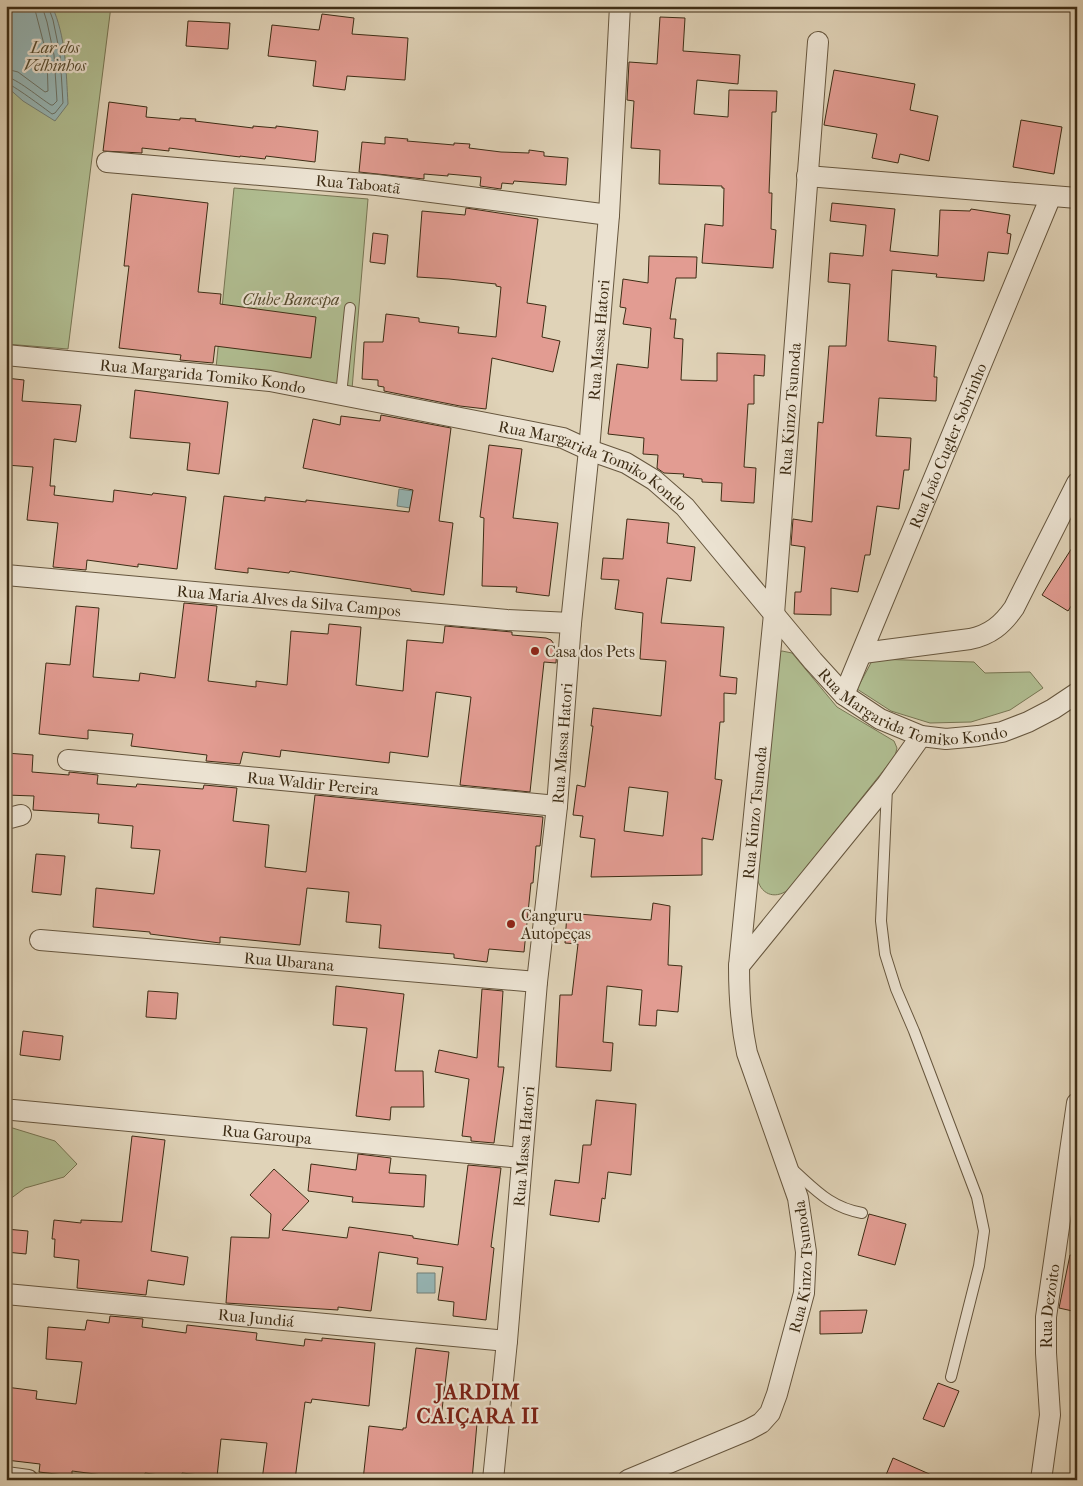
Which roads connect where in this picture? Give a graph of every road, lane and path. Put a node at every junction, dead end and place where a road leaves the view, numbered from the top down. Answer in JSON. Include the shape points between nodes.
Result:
{"nodes":[{"id":1,"x":620,"y":6,"type":"edge"},
{"id":2,"x":818,"y":42,"type":"dead end"},
{"id":3,"x":107,"y":162,"type":"dead end"},
{"id":4,"x":808,"y":176,"type":"junction"},
{"id":5,"x":1051,"y":196,"type":"junction"},
{"id":6,"x":1077,"y":198,"type":"edge"},
{"id":7,"x":609,"y":215,"type":"junction"},
{"id":8,"x":350,"y":308,"type":"dead end"},
{"id":9,"x":6,"y":355,"type":"edge"},
{"id":10,"x":340,"y":394,"type":"junction"},
{"id":11,"x":589,"y":450,"type":"junction"},
{"id":12,"x":1077,"y":483,"type":"edge"},
{"id":13,"x":6,"y":575,"type":"edge"},
{"id":14,"x":774,"y":614,"type":"junction"},
{"id":15,"x":571,"y":623,"type":"junction"},
{"id":16,"x":863,"y":652,"type":"junction"},
{"id":17,"x":1077,"y":693,"type":"edge"},
{"id":18,"x":844,"y":695,"type":"junction"},
{"id":19,"x":921,"y":736,"type":"junction"},
{"id":20,"x":68,"y":760,"type":"dead end"},
{"id":21,"x":887,"y":784,"type":"junction"},
{"id":22,"x":557,"y":806,"type":"junction"},
{"id":23,"x":40,"y":940,"type":"dead end"},
{"id":24,"x":739,"y":966,"type":"junction"},
{"id":25,"x":537,"y":982,"type":"junction"},
{"id":26,"x":1077,"y":1103,"type":"edge"},
{"id":27,"x":13,"y":1110,"type":"dead end"},
{"id":28,"x":522,"y":1158,"type":"junction"},
{"id":29,"x":785,"y":1162,"type":"junction"},
{"id":30,"x":862,"y":1213,"type":"dead end"},
{"id":31,"x":6,"y":1294,"type":"edge"},
{"id":32,"x":507,"y":1341,"type":"junction"},
{"id":33,"x":951,"y":1377,"type":"dead end"},
{"id":34,"x":6,"y":1477,"type":"edge"},
{"id":35,"x":28,"y":1480,"type":"edge"},
{"id":36,"x":493,"y":1480,"type":"edge"},
{"id":37,"x":628,"y":1480,"type":"edge"},
{"id":38,"x":1041,"y":1480,"type":"edge"}],
"edges":[{"from":1,"to":7,"type":"street","name":"Rua Massa Hatori"},
{"from":2,"to":4,"type":"street","name":"Rua Kinzo Tsunoda"},
{"from":3,"to":7,"type":"street","name":"Rua Taboatã","via":[[377,185]]},
{"from":4,"to":5,"type":"street"},
{"from":4,"to":14,"type":"street","name":"Rua Kinzo Tsunoda"},
{"from":5,"to":6,"type":"street"},
{"from":5,"to":16,"type":"street","name":"Rua João Cugler Sobrinho"},
{"from":7,"to":11,"type":"street","name":"Rua Massa Hatori"},
{"from":8,"to":10,"type":"lane"},
{"from":9,"to":10,"type":"street","name":"Rua Margarida Tomiko Kondo","via":[[238,377]]},
{"from":10,"to":11,"type":"street","name":"Rua Margarida Tomiko Kondo","via":[[563,438]]},
{"from":11,"to":14,"type":"street","name":"Rua Margarida Tomiko Kondo","via":[[626,463],[654,480],[685,507]]},
{"from":11,"to":15,"type":"street","name":"Rua Massa Hatori"},
{"from":12,"to":16,"type":"street","via":[[1014,608],[999,626],[982,637]]},
{"from":13,"to":15,"type":"street","name":"Rua Maria Alves da Silva Campos"},
{"from":14,"to":18,"type":"street","name":"Rua Margarida Tomiko Kondo"},
{"from":14,"to":24,"type":"street","name":"Rua Kinzo Tsunoda"},
{"from":15,"to":22,"type":"street","name":"Rua Massa Hatori"},
{"from":16,"to":18,"type":"street","name":"Rua João Cugler Sobrinho"},
{"from":17,"to":19,"type":"street","name":"Rua Margarida Tomiko Kondo","via":[[1053,709],[1002,732],[946,739]]},
{"from":18,"to":19,"type":"street","name":"Rua Margarida Tomiko Kondo","via":[[880,719]]},
{"from":19,"to":21,"type":"street"},
{"from":20,"to":22,"type":"street","name":"Rua Waldir Pereira"},
{"from":21,"to":24,"type":"street"},
{"from":21,"to":33,"type":"lane","via":[[880,922],[885,954],[977,1197],[984,1231],[979,1266]]},
{"from":22,"to":25,"type":"street","name":"Rua Massa Hatori"},
{"from":23,"to":25,"type":"street","name":"Rua Ubarana"},
{"from":24,"to":29,"type":"street","name":"Rua Kinzo Tsunoda","via":[[747,1054]]},
{"from":25,"to":28,"type":"street","name":"Rua Massa Hatori"},
{"from":26,"to":38,"type":"street","name":"Rua Dezoito","via":[[1046,1316],[1050,1415]]},
{"from":27,"to":28,"type":"street","name":"Rua Garoupa"},
{"from":28,"to":32,"type":"street","name":"Rua Massa Hatori"},
{"from":29,"to":30,"type":"lane","via":[[830,1202]]},
{"from":29,"to":37,"type":"street","name":"Rua Kinzo Tsunoda","via":[[798,1198],[806,1276],[770,1413],[748,1430]]},
{"from":31,"to":32,"type":"street","name":"Rua Jundiá"},
{"from":32,"to":36,"type":"street","name":"Rua Massa Hatori"},
{"from":34,"to":35,"type":"street"}]}
